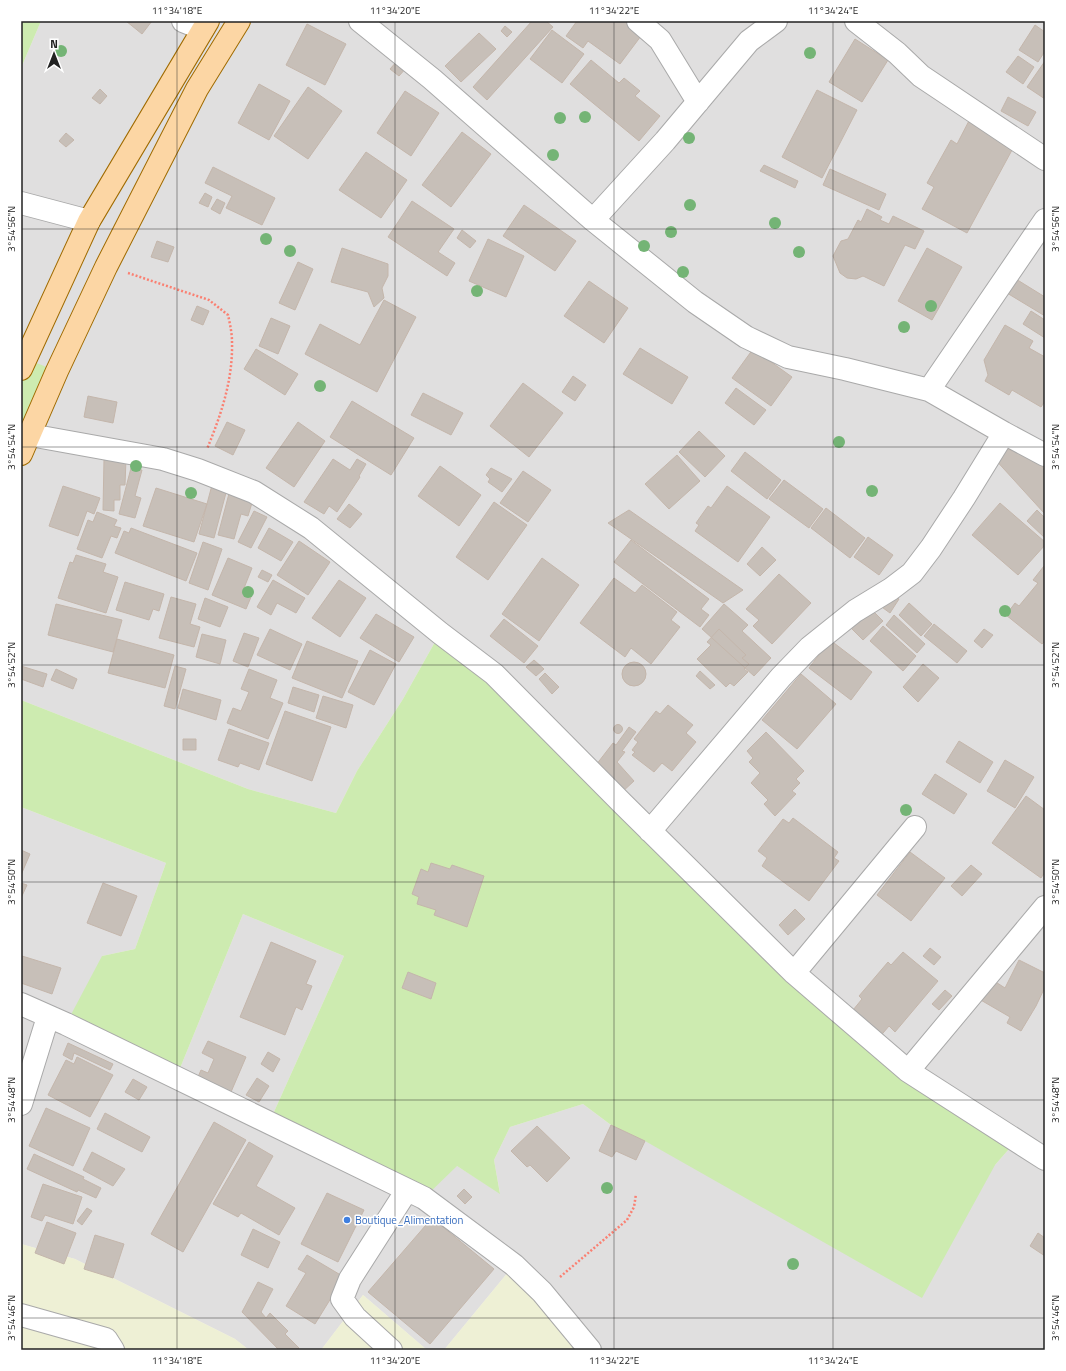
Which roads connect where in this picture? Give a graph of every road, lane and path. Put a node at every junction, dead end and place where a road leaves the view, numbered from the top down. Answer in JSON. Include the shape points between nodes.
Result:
{"nodes":[{"id":1,"x":183,"y":21,"type":"edge"},
{"id":2,"x":239,"y":21,"type":"edge"},
{"id":3,"x":360,"y":21,"type":"edge"},
{"id":4,"x":638,"y":21,"type":"edge"},
{"id":5,"x":776,"y":21,"type":"edge"},
{"id":6,"x":856,"y":21,"type":"edge"},
{"id":7,"x":205,"y":25,"type":"edge"},
{"id":8,"x":698,"y":102,"type":"junction"},
{"id":9,"x":1045,"y":159,"type":"edge"},
{"id":10,"x":21,"y":203,"type":"edge"},
{"id":11,"x":593,"y":220,"type":"junction"},
{"id":12,"x":1045,"y":220,"type":"edge"},
{"id":13,"x":89,"y":221,"type":"junction"},
{"id":14,"x":106,"y":266,"type":"junction"},
{"id":15,"x":21,"y":369,"type":"edge"},
{"id":16,"x":929,"y":390,"type":"junction"},
{"id":17,"x":1004,"y":434,"type":"junction"},
{"id":18,"x":26,"y":445,"type":"edge"},
{"id":19,"x":1045,"y":455,"type":"edge"},
{"id":20,"x":198,"y":470,"type":"junction"},
{"id":21,"x":915,"y":827,"type":"dead end"},
{"id":22,"x":650,"y":831,"type":"junction"},
{"id":23,"x":1045,"y":907,"type":"edge"},
{"id":24,"x":1038,"y":927,"type":"edge"},
{"id":25,"x":794,"y":973,"type":"junction"},
{"id":26,"x":21,"y":1004,"type":"edge"},
{"id":27,"x":48,"y":1017,"type":"junction"},
{"id":28,"x":908,"y":1071,"type":"junction"},
{"id":29,"x":21,"y":1104,"type":"edge"},
{"id":30,"x":1045,"y":1159,"type":"edge"},
{"id":31,"x":406,"y":1190,"type":"junction"},
{"id":32,"x":636,"y":1194,"type":"dead end"},
{"id":33,"x":542,"y":1292,"type":"junction"},
{"id":34,"x":21,"y":1315,"type":"edge"},
{"id":35,"x":113,"y":1350,"type":"edge"},
{"id":36,"x":391,"y":1350,"type":"edge"},
{"id":37,"x":590,"y":1350,"type":"edge"}],
"edges":[{"from":1,"to":7,"type":"street"},
{"from":2,"to":14,"type":"main road","via":[[197,89]]},
{"from":3,"to":11,"type":"street","via":[[432,79]]},
{"from":4,"to":8,"type":"street","via":[[660,40]]},
{"from":5,"to":8,"type":"street","via":[[749,41]]},
{"from":6,"to":9,"type":"street","via":[[897,52],[921,76]]},
{"from":7,"to":13,"type":"main road"},
{"from":8,"to":11,"type":"street"},
{"from":10,"to":13,"type":"street"},
{"from":11,"to":16,"type":"street","via":[[695,302],[746,337],[788,357]]},
{"from":12,"to":16,"type":"street"},
{"from":13,"to":15,"type":"main road"},
{"from":14,"to":18,"type":"main road"},
{"from":14,"to":20,"type":"path","via":[[209,300],[228,315],[233,341],[229,383],[216,427]]},
{"from":16,"to":17,"type":"street"},
{"from":17,"to":19,"type":"street"},
{"from":17,"to":22,"type":"street","via":[[931,548],[912,573],[855,611],[810,648],[781,677]]},
{"from":18,"to":20,"type":"street","via":[[163,459]]},
{"from":20,"to":22,"type":"street","via":[[254,492],[311,528],[494,674]]},
{"from":21,"to":25,"type":"street"},
{"from":22,"to":25,"type":"street"},
{"from":23,"to":24,"type":"street"},
{"from":24,"to":28,"type":"street"},
{"from":25,"to":28,"type":"street"},
{"from":26,"to":27,"type":"street"},
{"from":27,"to":29,"type":"street"},
{"from":27,"to":31,"type":"street"},
{"from":28,"to":30,"type":"street"},
{"from":31,"to":33,"type":"street","via":[[424,1198],[514,1265]]},
{"from":31,"to":36,"type":"street","via":[[350,1279],[342,1299],[355,1317]]},
{"from":32,"to":33,"type":"path","via":[[634,1207],[627,1220]]},
{"from":33,"to":37,"type":"street"},
{"from":34,"to":35,"type":"street","via":[[106,1339]]}]}
